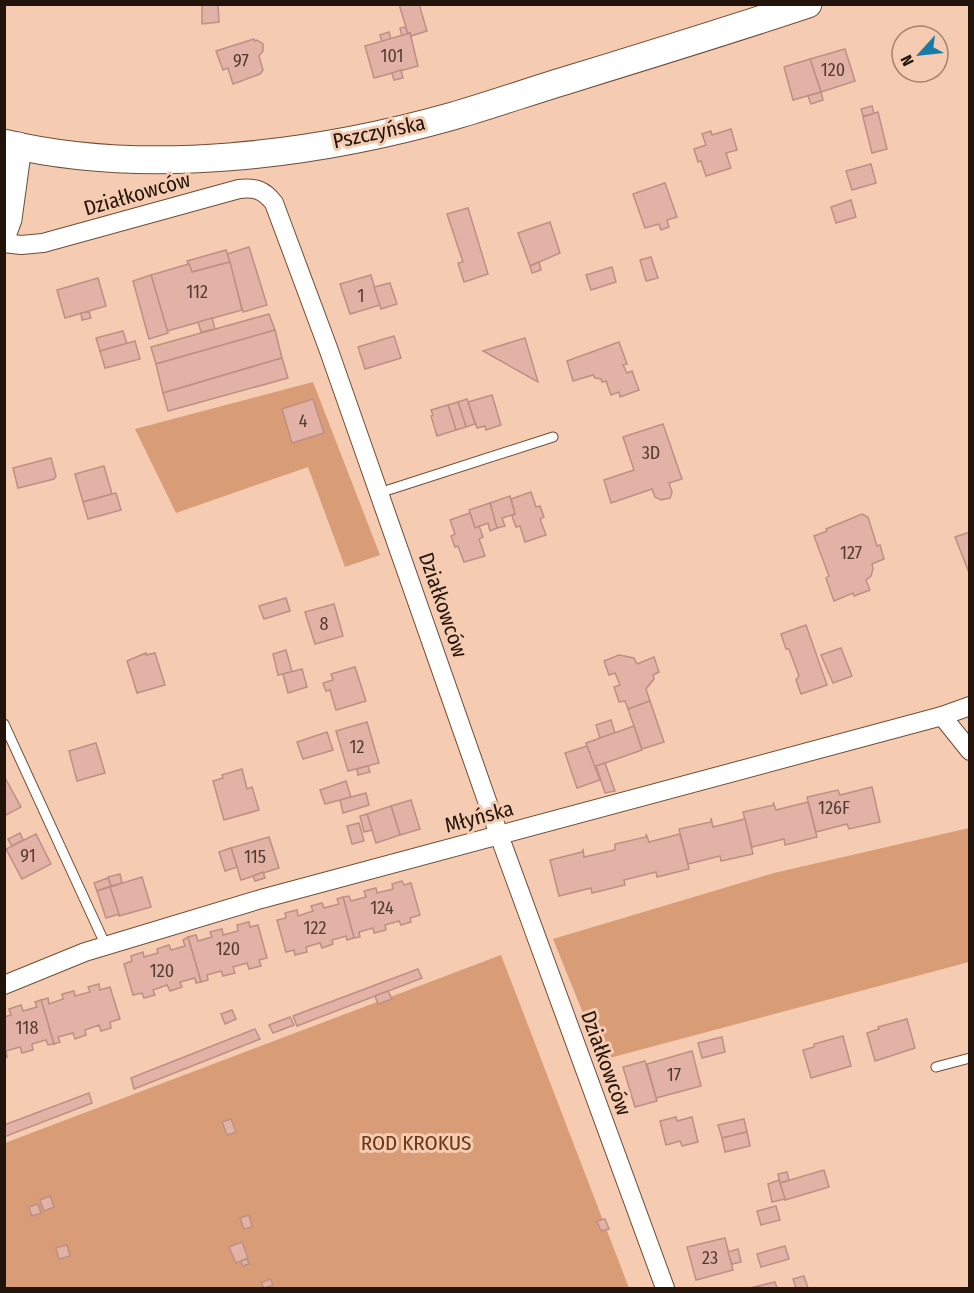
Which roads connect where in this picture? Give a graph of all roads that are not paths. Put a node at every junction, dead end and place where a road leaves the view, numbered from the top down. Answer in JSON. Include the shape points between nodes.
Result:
{"nodes":[{"id":1,"x":808,"y":4,"type":"edge"},
{"id":2,"x":11,"y":145,"type":"edge"},
{"id":3,"x":4,"y":230,"type":"edge"},
{"id":4,"x":4,"y":243,"type":"edge"},
{"id":5,"x":553,"y":437,"type":"dead end"},
{"id":6,"x":380,"y":493,"type":"junction"},
{"id":7,"x":969,"y":706,"type":"edge"},
{"id":8,"x":942,"y":716,"type":"junction"},
{"id":9,"x":4,"y":724,"type":"edge"},
{"id":10,"x":969,"y":752,"type":"edge"},
{"id":11,"x":499,"y":835,"type":"junction"},
{"id":12,"x":106,"y":946,"type":"junction"},
{"id":13,"x":4,"y":985,"type":"edge"},
{"id":14,"x":969,"y":1058,"type":"edge"},
{"id":15,"x":936,"y":1067,"type":"dead end"},
{"id":16,"x":665,"y":1288,"type":"edge"}],
"edges":[{"from":1,"to":2,"type":"main road","name":"Pszczyńska","via":[[452,116],[328,143],[235,156],[162,159],[77,155]]},
{"from":2,"to":3,"type":"main road","name":"Pszczyńska","via":[[8,219]]},
{"from":4,"to":6,"type":"street","name":"Działkowców","via":[[43,243],[239,189],[260,190],[274,203]]},
{"from":5,"to":6,"type":"lane"},
{"from":6,"to":11,"type":"street","name":"Działkowców"},
{"from":7,"to":8,"type":"street","name":"Młyńska"},
{"from":8,"to":10,"type":"street"},
{"from":8,"to":11,"type":"street","name":"Młyńska"},
{"from":9,"to":12,"type":"lane"},
{"from":11,"to":12,"type":"street","name":"Młyńska","via":[[261,899]]},
{"from":11,"to":16,"type":"street","name":"Działkowców"},
{"from":12,"to":13,"type":"street","name":"Młyńska"},
{"from":14,"to":15,"type":"lane"}]}
